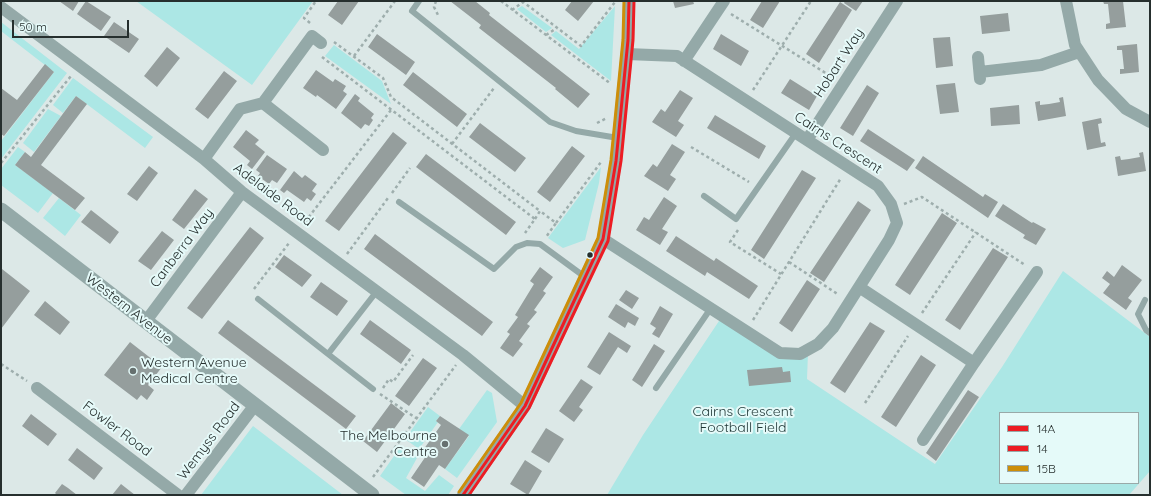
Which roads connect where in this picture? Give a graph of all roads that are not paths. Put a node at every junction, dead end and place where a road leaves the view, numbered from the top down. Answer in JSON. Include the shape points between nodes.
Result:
{"nodes":[{"id":1,"x":419,"y":1,"type":"edge"},
{"id":2,"x":629,"y":1,"type":"edge"},
{"id":3,"x":897,"y":1,"type":"edge"},
{"id":4,"x":1066,"y":1,"type":"edge"},
{"id":5,"x":726,"y":6,"type":"edge"},
{"id":6,"x":1,"y":7,"type":"edge"},
{"id":7,"x":325,"y":46,"type":"road end"},
{"id":8,"x":1080,"y":52,"type":"junction"},
{"id":9,"x":627,"y":54,"type":"junction"},
{"id":10,"x":978,"y":57,"type":"dead end"},
{"id":11,"x":684,"y":61,"type":"junction"},
{"id":12,"x":263,"y":103,"type":"junction"},
{"id":13,"x":1150,"y":122,"type":"edge"},
{"id":14,"x":796,"y":133,"type":"junction"},
{"id":15,"x":618,"y":138,"type":"junction"},
{"id":16,"x":807,"y":140,"type":"junction"},
{"id":17,"x":323,"y":150,"type":"dead end"},
{"id":18,"x":204,"y":159,"type":"junction"},
{"id":19,"x":242,"y":192,"type":"junction"},
{"id":20,"x":704,"y":196,"type":"dead end"},
{"id":21,"x":399,"y":202,"type":"dead end"},
{"id":22,"x":1,"y":210,"type":"edge"},
{"id":23,"x":603,"y":239,"type":"junction"},
{"id":24,"x":1037,"y":272,"type":"road end"},
{"id":25,"x":585,"y":277,"type":"junction"},
{"id":26,"x":859,"y":287,"type":"junction"},
{"id":27,"x":377,"y":291,"type":"junction"},
{"id":28,"x":258,"y":299,"type":"road end"},
{"id":29,"x":1145,"y":300,"type":"dead end"},
{"id":30,"x":711,"y":308,"type":"junction"},
{"id":31,"x":146,"y":321,"type":"junction"},
{"id":32,"x":1150,"y":333,"type":"edge"},
{"id":33,"x":328,"y":354,"type":"junction"},
{"id":34,"x":974,"y":363,"type":"junction"},
{"id":35,"x":37,"y":388,"type":"road end"},
{"id":36,"x":373,"y":388,"type":"dead end"},
{"id":37,"x":656,"y":388,"type":"dead end"},
{"id":38,"x":255,"y":405,"type":"junction"},
{"id":39,"x":526,"y":406,"type":"junction"},
{"id":40,"x":923,"y":440,"type":"dead end"},
{"id":41,"x":368,"y":492,"type":"edge"},
{"id":42,"x":178,"y":495,"type":"edge"},
{"id":43,"x":186,"y":495,"type":"edge"},
{"id":44,"x":463,"y":495,"type":"edge"}],
"edges":[{"from":1,"to":15,"type":"lane","via":[[412,11],[550,122],[576,132]]},
{"from":2,"to":9,"type":"street"},
{"from":3,"to":16,"type":"street","name":"Hobart Way"},
{"from":4,"to":8,"type":"street","via":[[1075,45]]},
{"from":5,"to":11,"type":"street"},
{"from":6,"to":18,"type":"street","name":"Adelaide Road"},
{"from":7,"to":12,"type":"street","via":[[312,36]]},
{"from":8,"to":10,"type":"street","via":[[1042,65],[980,76]]},
{"from":8,"to":13,"type":"street","via":[[1098,80],[1126,109]]},
{"from":9,"to":11,"type":"street","name":"Cairns Crescent","via":[[677,56]]},
{"from":9,"to":15,"type":"street"},
{"from":11,"to":14,"type":"street","name":"Cairns Crescent"},
{"from":12,"to":17,"type":"street"},
{"from":12,"to":18,"type":"street","via":[[240,109]]},
{"from":14,"to":16,"type":"street","name":"Cairns Crescent"},
{"from":14,"to":20,"type":"lane","via":[[736,219]]},
{"from":15,"to":23,"type":"street"},
{"from":16,"to":26,"type":"street","name":"Cairns Crescent","via":[[878,186],[893,209],[897,223]]},
{"from":18,"to":19,"type":"street","name":"Adelaide Road"},
{"from":19,"to":27,"type":"street","name":"Adelaide Road"},
{"from":19,"to":31,"type":"street","name":"Canberra Way"},
{"from":21,"to":25,"type":"lane","via":[[494,269],[516,247],[527,243],[540,244]]},
{"from":22,"to":31,"type":"street","name":"Western Avenue"},
{"from":23,"to":25,"type":"street"},
{"from":23,"to":30,"type":"street","name":"Cairns Crescent"},
{"from":24,"to":34,"type":"street"},
{"from":25,"to":39,"type":"street"},
{"from":26,"to":30,"type":"street","name":"Cairns Crescent","via":[[832,328],[818,344],[800,354],[780,353]]},
{"from":26,"to":34,"type":"street"},
{"from":27,"to":33,"type":"lane"},
{"from":27,"to":39,"type":"street","name":"Adelaide Road"},
{"from":28,"to":33,"type":"lane"},
{"from":29,"to":32,"type":"lane","via":[[1138,314]]},
{"from":30,"to":37,"type":"lane"},
{"from":31,"to":38,"type":"street","name":"Western Avenue"},
{"from":33,"to":36,"type":"lane"},
{"from":34,"to":40,"type":"street"},
{"from":35,"to":42,"type":"street","name":"Fowler Road"},
{"from":38,"to":41,"type":"street","name":"Western Avenue"},
{"from":38,"to":43,"type":"street","name":"Wemyss Road"},
{"from":39,"to":44,"type":"street"}]}
